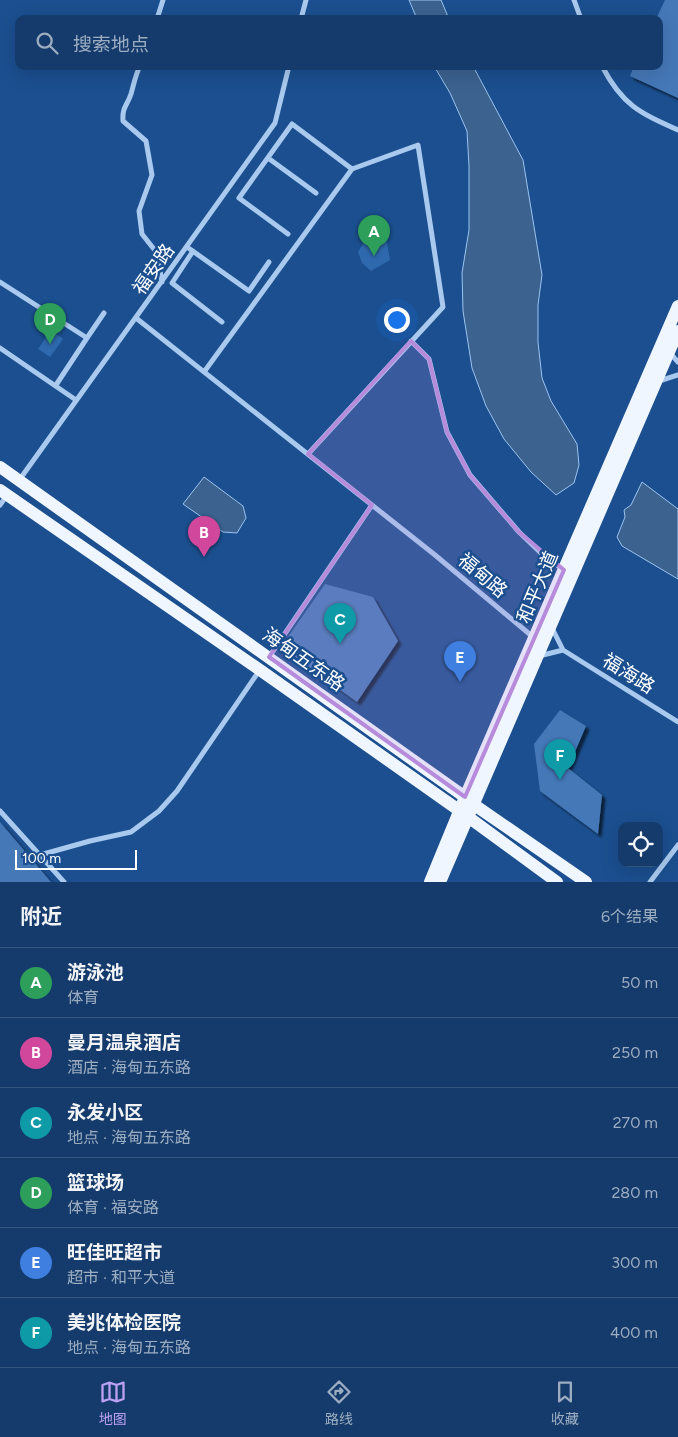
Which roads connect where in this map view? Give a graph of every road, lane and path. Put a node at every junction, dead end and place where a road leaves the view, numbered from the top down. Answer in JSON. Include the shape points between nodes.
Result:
{"nodes":[{"id":1,"x":162,"y":0,"type":"edge"},
{"id":2,"x":306,"y":0,"type":"edge"},
{"id":3,"x":574,"y":0,"type":"edge"},
{"id":4,"x":158,"y":15,"type":"edge"},
{"id":5,"x":302,"y":15,"type":"edge"},
{"id":6,"x":580,"y":15,"type":"edge"},
{"id":7,"x":138,"y":70,"type":"edge"},
{"id":8,"x":288,"y":70,"type":"edge"},
{"id":9,"x":604,"y":70,"type":"edge"},
{"id":10,"x":678,"y":130,"type":"edge"},
{"id":11,"x":268,"y":158,"type":"junction"},
{"id":12,"x":352,"y":169,"type":"junction"},
{"id":13,"x":316,"y":194,"type":"dead end"},
{"id":14,"x":288,"y":234,"type":"dead end"},
{"id":15,"x":187,"y":247,"type":"junction"},
{"id":16,"x":193,"y":251,"type":"junction"},
{"id":17,"x":269,"y":262,"type":"dead end"},
{"id":18,"x":0,"y":282,"type":"edge"},
{"id":19,"x":162,"y":282,"type":"junction"},
{"id":20,"x":678,"y":306,"type":"edge"},
{"id":21,"x":104,"y":313,"type":"dead end"},
{"id":22,"x":136,"y":318,"type":"junction"},
{"id":23,"x":222,"y":322,"type":"dead end"},
{"id":24,"x":678,"y":331,"type":"edge"},
{"id":25,"x":87,"y":338,"type":"junction"},
{"id":26,"x":411,"y":341,"type":"junction"},
{"id":27,"x":0,"y":348,"type":"edge"},
{"id":28,"x":669,"y":352,"type":"junction"},
{"id":29,"x":678,"y":362,"type":"edge"},
{"id":30,"x":204,"y":372,"type":"junction"},
{"id":31,"x":678,"y":375,"type":"edge"},
{"id":32,"x":656,"y":382,"type":"junction"},
{"id":33,"x":56,"y":385,"type":"junction"},
{"id":34,"x":76,"y":400,"type":"junction"},
{"id":35,"x":308,"y":454,"type":"junction"},
{"id":36,"x":0,"y":467,"type":"edge"},
{"id":37,"x":19,"y":480,"type":"junction"},
{"id":38,"x":2,"y":496,"type":"edge"},
{"id":39,"x":372,"y":505,"type":"junction"},
{"id":40,"x":564,"y":570,"type":"junction"},
{"id":41,"x":551,"y":625,"type":"junction"},
{"id":42,"x":535,"y":638,"type":"junction"},
{"id":43,"x":563,"y":650,"type":"junction"},
{"id":44,"x":537,"y":656,"type":"junction"},
{"id":45,"x":269,"y":658,"type":"junction"},
{"id":46,"x":260,"y":670,"type":"junction"},
{"id":47,"x":678,"y":722,"type":"edge"},
{"id":48,"x":469,"y":800,"type":"junction"},
{"id":49,"x":0,"y":811,"type":"edge"},
{"id":50,"x":463,"y":814,"type":"junction"},
{"id":51,"x":678,"y":845,"type":"edge"},
{"id":52,"x":40,"y":855,"type":"junction"},
{"id":53,"x":64,"y":882,"type":"edge"},
{"id":54,"x":430,"y":882,"type":"edge"},
{"id":55,"x":440,"y":882,"type":"edge"},
{"id":56,"x":557,"y":882,"type":"edge"},
{"id":57,"x":586,"y":882,"type":"edge"},
{"id":58,"x":650,"y":882,"type":"edge"}],
"edges":[{"from":1,"to":4,"type":"street"},
{"from":2,"to":5,"type":"street"},
{"from":3,"to":6,"type":"street"},
{"from":7,"to":19,"type":"street","via":[[131,95],[122,110],[122,121],[146,141],[152,175],[139,212],[142,234],[156,253]]},
{"from":8,"to":15,"type":"street","name":"福安路","via":[[275,123]]},
{"from":9,"to":10,"type":"street","via":[[625,101],[646,116]]},
{"from":11,"to":12,"type":"street","via":[[292,124]]},
{"from":11,"to":13,"type":"street"},
{"from":11,"to":14,"type":"street","via":[[239,198]]},
{"from":12,"to":26,"type":"street","via":[[418,145],[443,307]]},
{"from":12,"to":30,"type":"street"},
{"from":15,"to":16,"type":"street"},
{"from":15,"to":19,"type":"street","name":"福安路"},
{"from":16,"to":17,"type":"street","via":[[249,291]]},
{"from":16,"to":23,"type":"street","via":[[172,283]]},
{"from":18,"to":25,"type":"street"},
{"from":19,"to":22,"type":"street","name":"福安路"},
{"from":20,"to":40,"type":"main road","name":"和平大道"},
{"from":21,"to":25,"type":"street"},
{"from":22,"to":30,"type":"street","name":"福甸路"},
{"from":22,"to":34,"type":"street","name":"福安路"},
{"from":24,"to":28,"type":"main road","name":"和平大道"},
{"from":25,"to":33,"type":"street"},
{"from":26,"to":35,"type":"street"},
{"from":26,"to":40,"type":"street","via":[[428,359],[446,432],[470,476],[544,556]]},
{"from":27,"to":33,"type":"street"},
{"from":28,"to":29,"type":"street"},
{"from":28,"to":32,"type":"main road","name":"和平大道"},
{"from":30,"to":35,"type":"street","name":"福甸路"},
{"from":31,"to":32,"type":"street"},
{"from":32,"to":41,"type":"main road","name":"和平大道"},
{"from":33,"to":34,"type":"street"},
{"from":34,"to":37,"type":"street","name":"福安路"},
{"from":35,"to":39,"type":"street","name":"福甸路"},
{"from":36,"to":37,"type":"main road","name":"海甸五东路"},
{"from":37,"to":45,"type":"main road","name":"海甸五东路"},
{"from":38,"to":46,"type":"main road","name":"海甸五东路"},
{"from":39,"to":42,"type":"street","name":"福甸路"},
{"from":39,"to":45,"type":"street"},
{"from":40,"to":42,"type":"main road","name":"和平大道"},
{"from":41,"to":43,"type":"street"},
{"from":41,"to":44,"type":"main road","name":"和平大道"},
{"from":42,"to":48,"type":"main road","name":"和平大道"},
{"from":43,"to":44,"type":"street"},
{"from":43,"to":47,"type":"street","name":"福海路"},
{"from":44,"to":48,"type":"main road","name":"和平大道"},
{"from":45,"to":48,"type":"main road","name":"海甸五东路"},
{"from":46,"to":50,"type":"main road","name":"海甸五东路"},
{"from":46,"to":52,"type":"street","via":[[178,791],[159,811],[132,832]]},
{"from":48,"to":50,"type":"main road","name":"和平大道"},
{"from":48,"to":57,"type":"main road","name":"海甸五东路"},
{"from":49,"to":52,"type":"street"},
{"from":50,"to":54,"type":"main road","name":"和平大道"},
{"from":50,"to":55,"type":"main road","name":"和平大道"},
{"from":50,"to":56,"type":"main road","name":"海甸五东路"},
{"from":51,"to":58,"type":"street"},
{"from":52,"to":53,"type":"street"}]}
